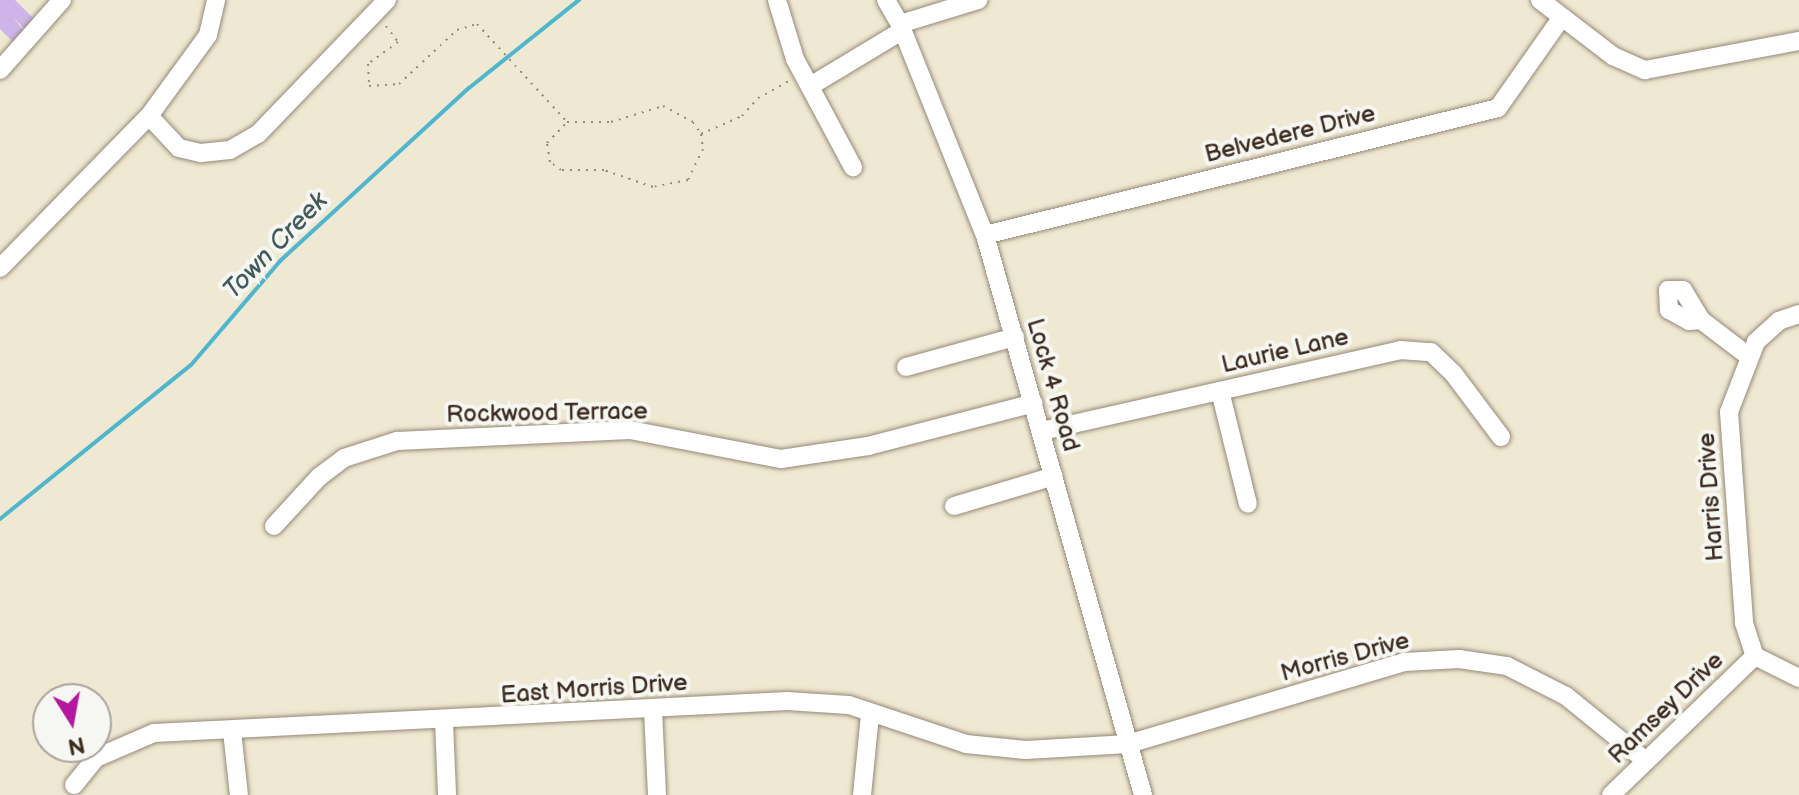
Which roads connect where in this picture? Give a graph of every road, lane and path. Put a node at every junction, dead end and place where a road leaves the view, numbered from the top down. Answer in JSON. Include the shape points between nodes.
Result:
{"nodes":[{"id":1,"x":62,"y":0,"type":"edge"},
{"id":2,"x":216,"y":0,"type":"edge"},
{"id":3,"x":387,"y":0,"type":"edge"},
{"id":4,"x":777,"y":0,"type":"edge"},
{"id":5,"x":886,"y":0,"type":"edge"},
{"id":6,"x":978,"y":0,"type":"edge"},
{"id":7,"x":1540,"y":0,"type":"edge"},
{"id":8,"x":374,"y":14,"type":"junction"},
{"id":9,"x":1562,"y":17,"type":"junction"},
{"id":10,"x":902,"y":27,"type":"junction"},
{"id":11,"x":1799,"y":41,"type":"edge"},
{"id":12,"x":0,"y":70,"type":"edge"},
{"id":13,"x":808,"y":79,"type":"junction"},
{"id":14,"x":149,"y":116,"type":"junction"},
{"id":15,"x":567,"y":122,"type":"junction"},
{"id":16,"x":701,"y":134,"type":"junction"},
{"id":17,"x":853,"y":167,"type":"dead end"},
{"id":18,"x":985,"y":235,"type":"junction"},
{"id":19,"x":0,"y":268,"type":"edge"},
{"id":20,"x":1799,"y":314,"type":"edge"},
{"id":21,"x":1701,"y":320,"type":"dead end"},
{"id":22,"x":1015,"y":337,"type":"junction"},
{"id":23,"x":1747,"y":355,"type":"junction"},
{"id":24,"x":906,"y":367,"type":"dead end"},
{"id":25,"x":1220,"y":391,"type":"junction"},
{"id":26,"x":1034,"y":403,"type":"junction"},
{"id":27,"x":1042,"y":431,"type":"junction"},
{"id":28,"x":1501,"y":437,"type":"dead end"},
{"id":29,"x":1054,"y":476,"type":"junction"},
{"id":30,"x":1248,"y":504,"type":"dead end"},
{"id":31,"x":954,"y":506,"type":"dead end"},
{"id":32,"x":274,"y":526,"type":"dead end"},
{"id":33,"x":1755,"y":656,"type":"junction"},
{"id":34,"x":1799,"y":678,"type":"edge"},
{"id":35,"x":653,"y":710,"type":"junction"},
{"id":36,"x":870,"y":715,"type":"junction"},
{"id":37,"x":444,"y":722,"type":"junction"},
{"id":38,"x":232,"y":731,"type":"junction"},
{"id":39,"x":1128,"y":744,"type":"junction"},
{"id":40,"x":1646,"y":761,"type":"junction"},
{"id":41,"x":74,"y":785,"type":"dead end"},
{"id":42,"x":239,"y":795,"type":"edge"},
{"id":43,"x":447,"y":795,"type":"edge"},
{"id":44,"x":657,"y":795,"type":"edge"},
{"id":45,"x":862,"y":795,"type":"edge"},
{"id":46,"x":1143,"y":795,"type":"edge"},
{"id":47,"x":1611,"y":795,"type":"edge"}],
"edges":[{"from":1,"to":12,"type":"street"},
{"from":2,"to":14,"type":"street","via":[[208,35]]},
{"from":3,"to":8,"type":"street"},
{"from":4,"to":13,"type":"street"},
{"from":5,"to":10,"type":"street","name":"Lock 4 Road"},
{"from":6,"to":10,"type":"street"},
{"from":7,"to":9,"type":"street"},
{"from":8,"to":14,"type":"street","via":[[258,134],[230,150],[179,148]]},
{"from":8,"to":15,"type":"path","via":[[398,42],[368,64],[369,86],[399,84],[467,26],[486,29],[520,76]]},
{"from":9,"to":11,"type":"street","via":[[1613,56],[1645,70]]},
{"from":9,"to":18,"type":"street","name":"Belvedere Drive","via":[[1498,108]]},
{"from":10,"to":13,"type":"street"},
{"from":10,"to":18,"type":"street","name":"Lock 4 Road"},
{"from":13,"to":16,"type":"path","via":[[758,98],[742,116]]},
{"from":13,"to":17,"type":"street"},
{"from":14,"to":19,"type":"street"},
{"from":15,"to":16,"type":"path","via":[[611,122],[663,106],[693,122]]},
{"from":15,"to":16,"type":"path","via":[[547,143],[554,167],[604,170],[665,188],[696,172]]},
{"from":18,"to":22,"type":"street","name":"Lock 4 Road"},
{"from":20,"to":23,"type":"street","name":"Harris Drive","via":[[1779,321]]},
{"from":21,"to":23,"type":"street"},
{"from":22,"to":24,"type":"street"},
{"from":22,"to":26,"type":"street","name":"Lock 4 Road"},
{"from":23,"to":33,"type":"street","name":"Harris Drive","via":[[1729,412],[1744,623]]},
{"from":25,"to":27,"type":"street","name":"Laurie Lane"},
{"from":25,"to":28,"type":"street","name":"Laurie Lane","via":[[1400,350],[1431,352]]},
{"from":25,"to":30,"type":"street"},
{"from":26,"to":27,"type":"street","name":"Lock 4 Road"},
{"from":26,"to":32,"type":"street","name":"Rockwood Terrace","via":[[868,446],[781,459],[630,430],[397,441],[344,458]]},
{"from":27,"to":29,"type":"street","name":"Lock 4 Road"},
{"from":29,"to":31,"type":"street"},
{"from":29,"to":39,"type":"street","name":"Lock 4 Road"},
{"from":33,"to":34,"type":"street"},
{"from":33,"to":40,"type":"street","name":"Ramsey Drive"},
{"from":35,"to":36,"type":"street","name":"East Morris Drive","via":[[787,701],[849,705]]},
{"from":35,"to":37,"type":"street","name":"East Morris Drive"},
{"from":35,"to":44,"type":"street"},
{"from":36,"to":39,"type":"street","name":"East Morris Drive","via":[[981,745],[1026,750]]},
{"from":36,"to":45,"type":"street"},
{"from":37,"to":38,"type":"street","name":"East Morris Drive"},
{"from":37,"to":43,"type":"street"},
{"from":38,"to":41,"type":"street","name":"East Morris Drive","via":[[154,733],[118,745],[96,758]]},
{"from":38,"to":42,"type":"street"},
{"from":39,"to":40,"type":"street","name":"Morris Drive","via":[[1404,662],[1459,659],[1507,666],[1566,696]]},
{"from":39,"to":46,"type":"street","name":"Lock 4 Road"},
{"from":40,"to":47,"type":"street","name":"Ramsey Drive"}]}
